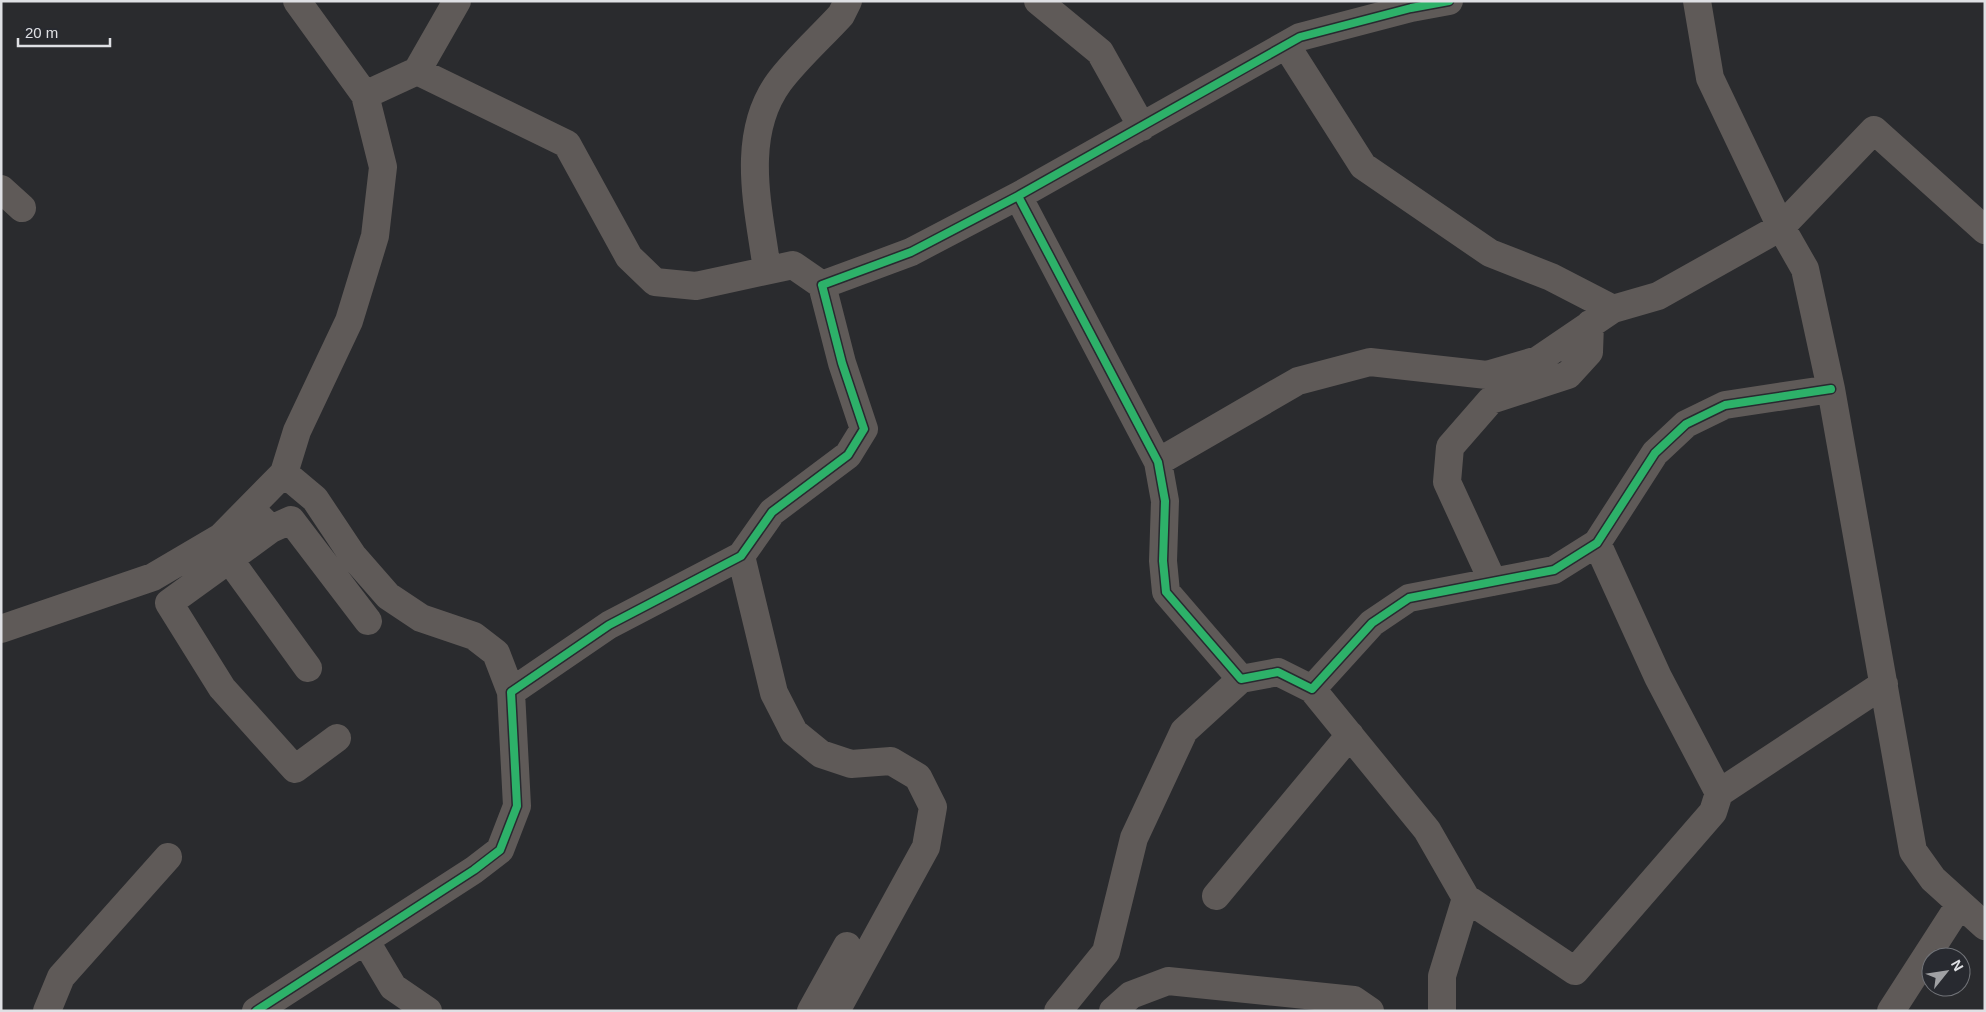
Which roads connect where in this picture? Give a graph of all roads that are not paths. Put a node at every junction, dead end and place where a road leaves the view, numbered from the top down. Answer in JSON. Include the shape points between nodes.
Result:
{"nodes":[{"id":1,"x":297,"y":1,"type":"edge"},
{"id":2,"x":457,"y":1,"type":"edge"},
{"id":3,"x":848,"y":1,"type":"edge"},
{"id":4,"x":1038,"y":1,"type":"edge"},
{"id":5,"x":1449,"y":1,"type":"edge"},
{"id":6,"x":1697,"y":1,"type":"edge"},
{"id":7,"x":1375,"y":9,"type":"edge"},
{"id":8,"x":1286,"y":45,"type":"junction"},
{"id":9,"x":417,"y":70,"type":"junction"},
{"id":10,"x":365,"y":95,"type":"junction"},
{"id":11,"x":1142,"y":127,"type":"junction"},
{"id":12,"x":1,"y":189,"type":"edge"},
{"id":13,"x":1018,"y":196,"type":"junction"},
{"id":14,"x":22,"y":208,"type":"dead end"},
{"id":15,"x":1781,"y":227,"type":"junction"},
{"id":16,"x":1985,"y":230,"type":"edge"},
{"id":17,"x":767,"y":270,"type":"junction"},
{"id":18,"x":822,"y":285,"type":"junction"},
{"id":19,"x":1613,"y":309,"type":"junction"},
{"id":20,"x":1590,"y":324,"type":"junction"},
{"id":21,"x":1831,"y":389,"type":"junction"},
{"id":22,"x":1158,"y":462,"type":"junction"},
{"id":23,"x":284,"y":473,"type":"junction"},
{"id":24,"x":250,"y":507,"type":"junction"},
{"id":25,"x":271,"y":528,"type":"junction"},
{"id":26,"x":1597,"y":542,"type":"junction"},
{"id":27,"x":741,"y":556,"type":"junction"},
{"id":28,"x":229,"y":559,"type":"junction"},
{"id":29,"x":1492,"y":582,"type":"junction"},
{"id":30,"x":368,"y":621,"type":"dead end"},
{"id":31,"x":1,"y":629,"type":"edge"},
{"id":32,"x":308,"y":668,"type":"dead end"},
{"id":33,"x":1241,"y":679,"type":"junction"},
{"id":34,"x":1884,"y":684,"type":"junction"},
{"id":35,"x":1312,"y":689,"type":"junction"},
{"id":36,"x":511,"y":692,"type":"junction"},
{"id":37,"x":1350,"y":735,"type":"junction"},
{"id":38,"x":337,"y":738,"type":"dead end"},
{"id":39,"x":1719,"y":793,"type":"junction"},
{"id":40,"x":168,"y":857,"type":"dead end"},
{"id":41,"x":1216,"y":896,"type":"dead end"},
{"id":42,"x":1466,"y":898,"type":"junction"},
{"id":43,"x":1960,"y":904,"type":"junction"},
{"id":44,"x":1985,"y":926,"type":"edge"},
{"id":45,"x":365,"y":940,"type":"junction"},
{"id":46,"x":847,"y":946,"type":"dead end"},
{"id":47,"x":47,"y":1011,"type":"edge"},
{"id":48,"x":256,"y":1011,"type":"edge"},
{"id":49,"x":428,"y":1011,"type":"edge"},
{"id":50,"x":811,"y":1011,"type":"edge"},
{"id":51,"x":836,"y":1011,"type":"edge"},
{"id":52,"x":1058,"y":1011,"type":"edge"},
{"id":53,"x":1113,"y":1011,"type":"edge"},
{"id":54,"x":1370,"y":1011,"type":"edge"},
{"id":55,"x":1442,"y":1011,"type":"edge"},
{"id":56,"x":1891,"y":1011,"type":"edge"}],
"edges":[{"from":1,"to":10,"type":"street"},
{"from":2,"to":9,"type":"street"},
{"from":3,"to":17,"type":"street","via":[[841,15],[779,83],[760,122],[753,166]]},
{"from":4,"to":11,"type":"street","via":[[1100,52]]},
{"from":5,"to":7,"type":"street"},
{"from":6,"to":15,"type":"street","via":[[1710,78]]},
{"from":7,"to":8,"type":"street"},
{"from":8,"to":11,"type":"street"},
{"from":8,"to":19,"type":"street","via":[[1363,166],[1490,253],[1552,277]]},
{"from":9,"to":10,"type":"street"},
{"from":9,"to":17,"type":"street","via":[[567,144],[629,257],[655,282],[696,286]]},
{"from":10,"to":23,"type":"street","via":[[383,167],[375,236],[349,321],[297,431]]},
{"from":11,"to":13,"type":"street"},
{"from":12,"to":14,"type":"street"},
{"from":13,"to":18,"type":"street","via":[[911,252]]},
{"from":13,"to":22,"type":"street"},
{"from":15,"to":16,"type":"street","via":[[1874,130]]},
{"from":15,"to":19,"type":"street","via":[[1658,296]]},
{"from":15,"to":21,"type":"street","via":[[1805,269]]},
{"from":17,"to":18,"type":"street","via":[[793,265]]},
{"from":18,"to":27,"type":"street","via":[[842,363],[864,429],[848,455],[772,512]]},
{"from":19,"to":20,"type":"street"},
{"from":20,"to":22,"type":"street","via":[[1538,360],[1487,375],[1370,362],[1298,381]]},
{"from":20,"to":29,"type":"street","via":[[1589,352],[1568,375],[1491,400],[1450,448],[1447,482]]},
{"from":21,"to":26,"type":"street","via":[[1725,405],[1686,424],[1655,453]]},
{"from":21,"to":34,"type":"street"},
{"from":22,"to":33,"type":"street","via":[[1165,501],[1163,561],[1166,592]]},
{"from":23,"to":24,"type":"street"},
{"from":23,"to":36,"type":"street","via":[[315,499],[353,556],[388,596],[421,618],[474,636],[496,653]]},
{"from":24,"to":25,"type":"street"},
{"from":24,"to":31,"type":"street","via":[[221,537],[153,577]]},
{"from":25,"to":28,"type":"street"},
{"from":25,"to":30,"type":"street","via":[[291,520]]},
{"from":26,"to":29,"type":"street","via":[[1554,570]]},
{"from":26,"to":39,"type":"street","via":[[1658,677]]},
{"from":27,"to":36,"type":"street","via":[[609,625]]},
{"from":27,"to":51,"type":"street","via":[[774,694],[794,732],[821,754],[851,764],[891,761],[918,777],[933,807],[926,847]]},
{"from":28,"to":32,"type":"street"},
{"from":28,"to":38,"type":"street","via":[[169,603],[222,688],[295,769]]},
{"from":29,"to":35,"type":"street","via":[[1409,598],[1372,623]]},
{"from":33,"to":35,"type":"street","via":[[1278,672]]},
{"from":33,"to":52,"type":"street","via":[[1184,731],[1134,838],[1106,952]]},
{"from":34,"to":39,"type":"street"},
{"from":34,"to":43,"type":"street","via":[[1913,851],[1933,879]]},
{"from":35,"to":37,"type":"street"},
{"from":36,"to":45,"type":"street","via":[[517,806],[500,850]]},
{"from":37,"to":41,"type":"street"},
{"from":37,"to":42,"type":"street","via":[[1427,830]]},
{"from":39,"to":42,"type":"street","via":[[1713,812],[1575,971]]},
{"from":40,"to":47,"type":"street","via":[[61,977]]},
{"from":42,"to":55,"type":"street","via":[[1442,976]]},
{"from":43,"to":44,"type":"street"},
{"from":43,"to":56,"type":"street"},
{"from":45,"to":48,"type":"street"},
{"from":45,"to":49,"type":"street","via":[[393,987]]},
{"from":46,"to":50,"type":"street"},
{"from":53,"to":54,"type":"street","via":[[1131,995],[1168,981],[1354,1000]]}]}
